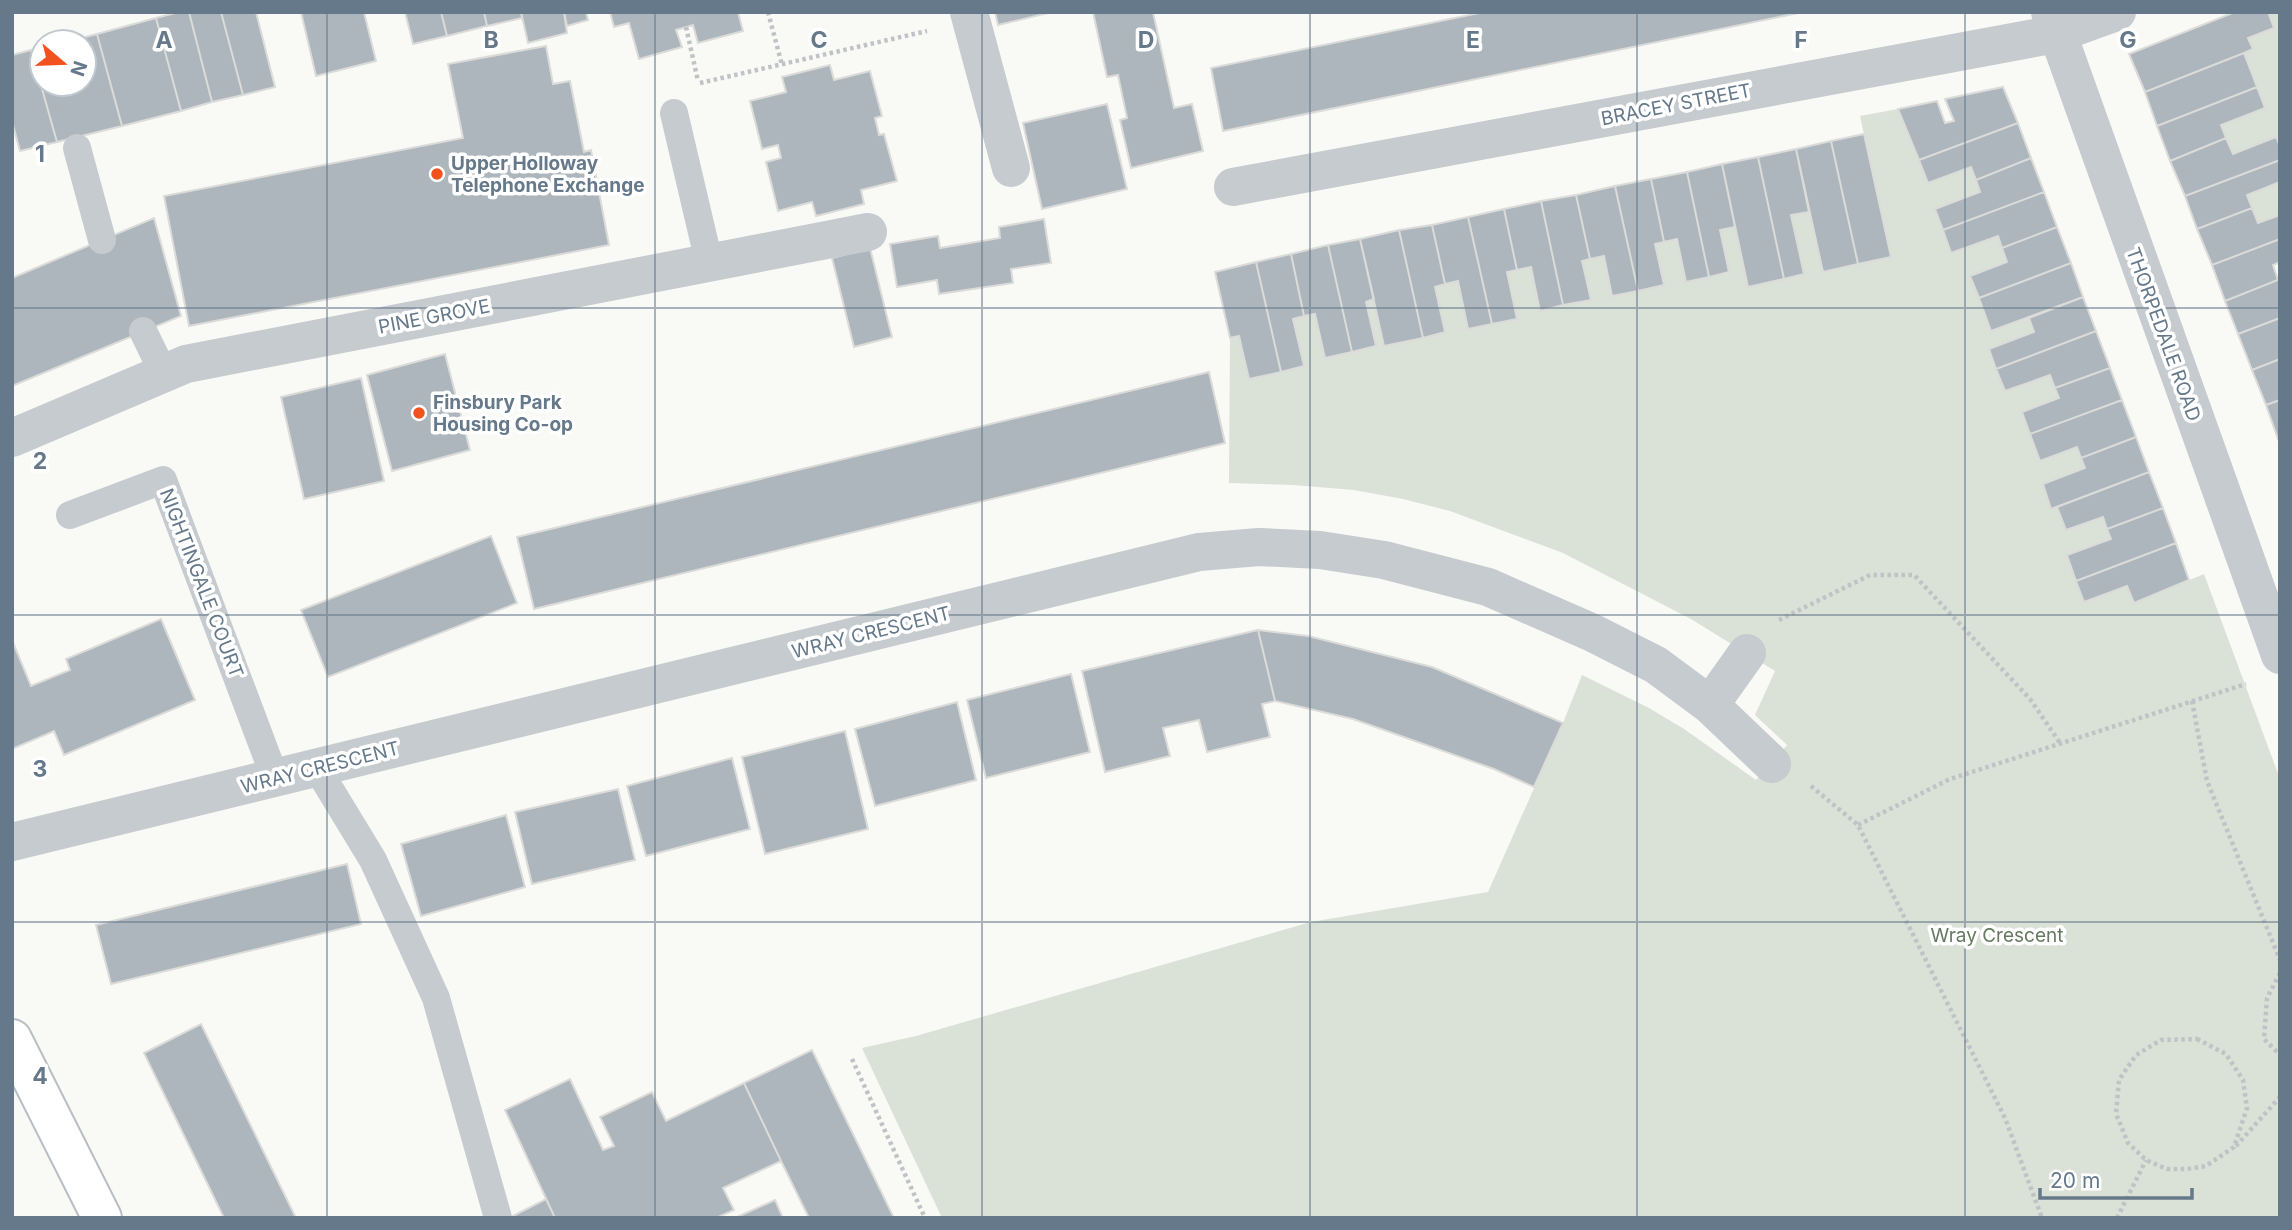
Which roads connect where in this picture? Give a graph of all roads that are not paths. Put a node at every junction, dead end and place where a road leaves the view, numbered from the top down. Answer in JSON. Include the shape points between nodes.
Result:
{"nodes":[{"id":1,"x":2117,"y":12,"type":"edge"},
{"id":2,"x":971,"y":18,"type":"edge"},
{"id":3,"x":2053,"y":23,"type":"edge"},
{"id":4,"x":674,"y":113,"type":"dead end"},
{"id":5,"x":77,"y":148,"type":"dead end"},
{"id":6,"x":1011,"y":168,"type":"dead end"},
{"id":7,"x":1233,"y":187,"type":"dead end"},
{"id":8,"x":867,"y":232,"type":"dead end"},
{"id":9,"x":102,"y":240,"type":"dead end"},
{"id":10,"x":709,"y":262,"type":"junction"},
{"id":11,"x":143,"y":331,"type":"dead end"},
{"id":12,"x":164,"y":374,"type":"junction"},
{"id":13,"x":12,"y":438,"type":"edge"},
{"id":14,"x":70,"y":515,"type":"dead end"},
{"id":15,"x":1747,"y":653,"type":"road end"},
{"id":16,"x":2267,"y":668,"type":"edge"},
{"id":17,"x":1710,"y":705,"type":"junction"},
{"id":18,"x":1772,"y":764,"type":"road end"},
{"id":19,"x":317,"y":768,"type":"junction"},
{"id":20,"x":275,"y":778,"type":"junction"},
{"id":21,"x":12,"y":842,"type":"edge"},
{"id":22,"x":12,"y":1039,"type":"edge"},
{"id":23,"x":102,"y":1218,"type":"edge"},
{"id":24,"x":498,"y":1218,"type":"edge"}],
"edges":[{"from":1,"to":3,"type":"street","name":"BRACEY STREET"},
{"from":2,"to":6,"type":"street"},
{"from":3,"to":7,"type":"street","name":"BRACEY STREET"},
{"from":3,"to":16,"type":"street","name":"THORPEDALE ROAD"},
{"from":4,"to":10,"type":"lane"},
{"from":5,"to":9,"type":"lane"},
{"from":8,"to":10,"type":"street","name":"PINE GROVE"},
{"from":10,"to":12,"type":"street","name":"PINE GROVE","via":[[186,364]]},
{"from":11,"to":12,"type":"lane"},
{"from":12,"to":13,"type":"street","name":"PINE GROVE"},
{"from":14,"to":20,"type":"lane","name":"NIGHTINGALE COURT","via":[[163,480]]},
{"from":15,"to":17,"type":"street"},
{"from":17,"to":18,"type":"street","name":"WRAY CRESCENT"},
{"from":17,"to":19,"type":"street","name":"WRAY CRESCENT","via":[[1656,665],[1488,587],[1384,560],[1259,547],[1199,552]]},
{"from":19,"to":20,"type":"street","name":"WRAY CRESCENT"},
{"from":19,"to":24,"type":"lane","via":[[373,860],[436,999]]},
{"from":20,"to":21,"type":"street","name":"WRAY CRESCENT"},
{"from":22,"to":23,"type":"street"}]}
